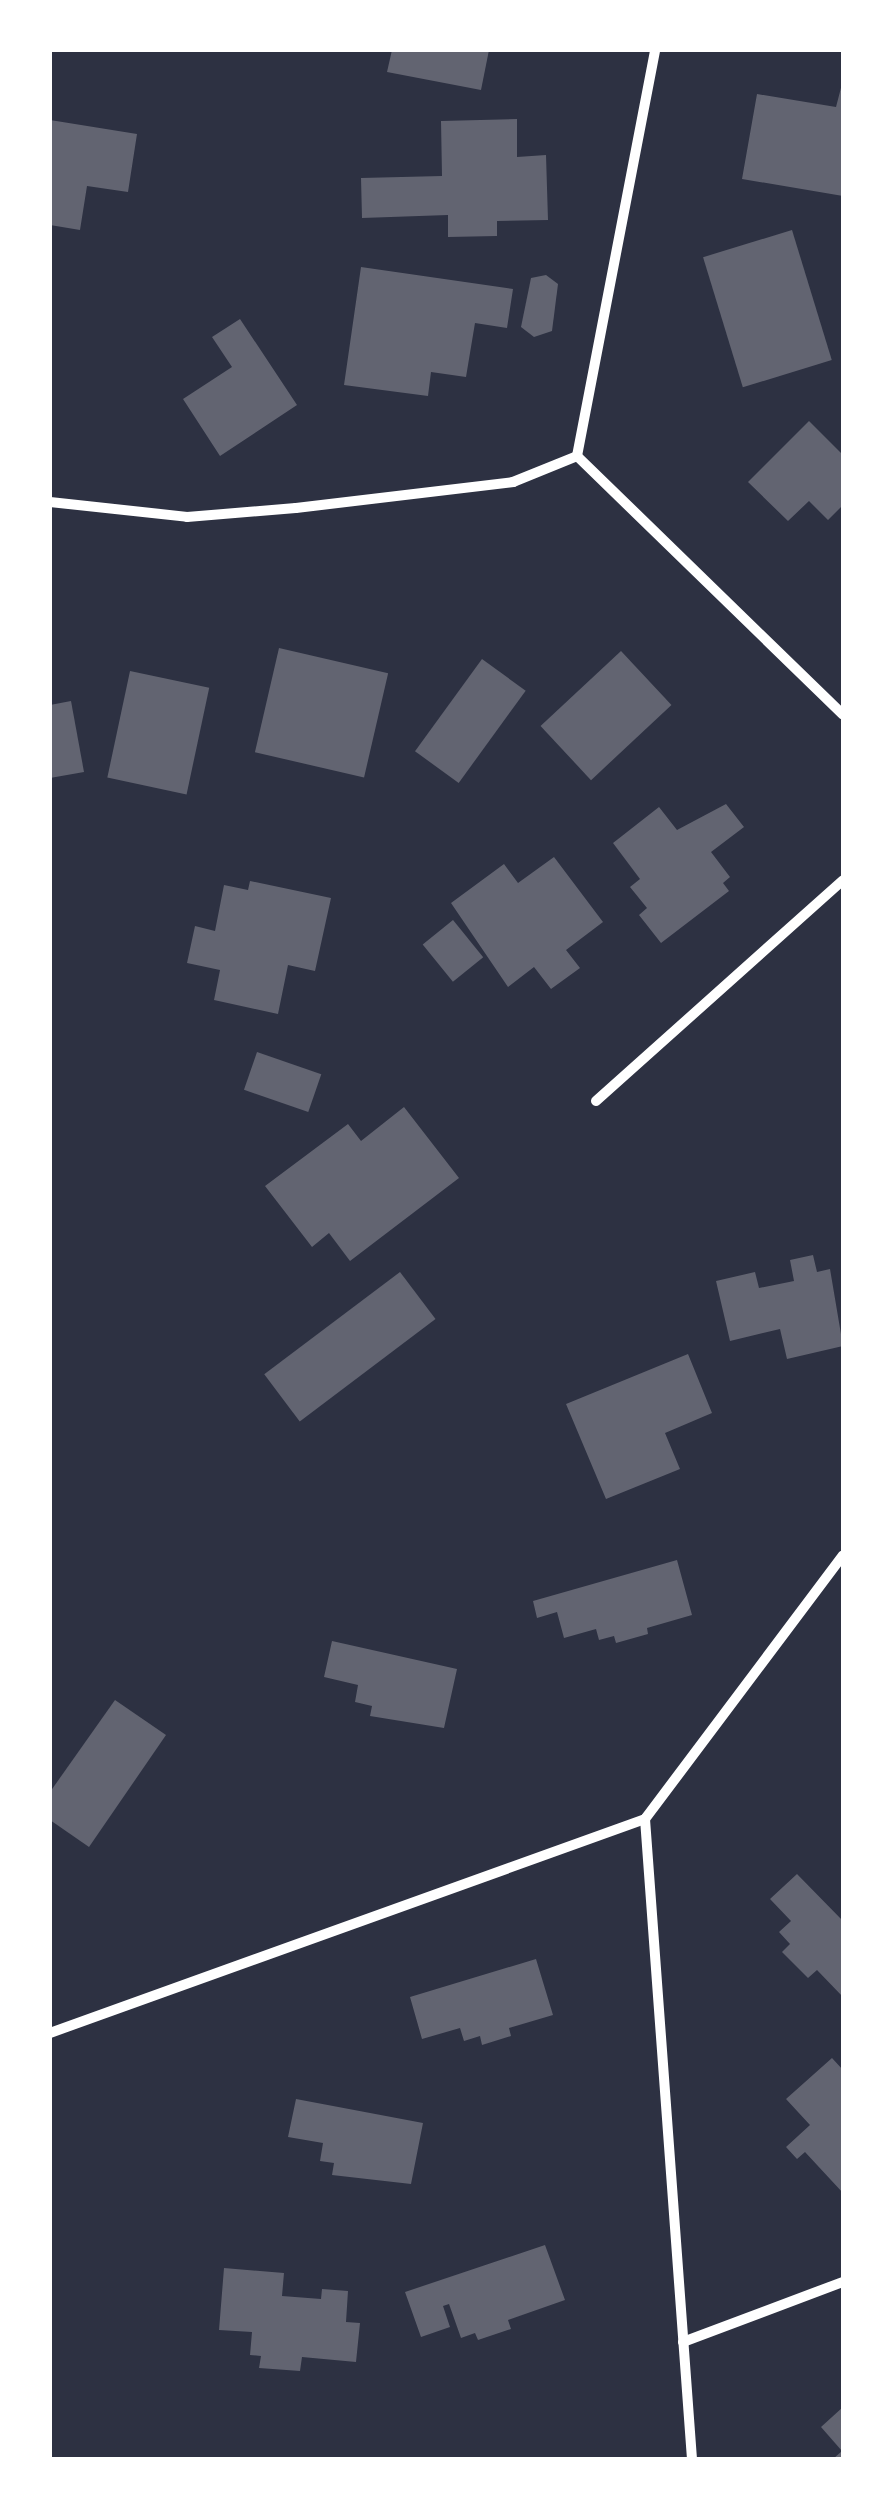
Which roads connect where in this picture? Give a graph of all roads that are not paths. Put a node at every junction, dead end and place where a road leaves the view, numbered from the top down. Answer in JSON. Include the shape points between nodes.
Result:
{"nodes":[{"id":1,"x":655,"y":50,"type":"edge"},
{"id":2,"x":577,"y":456,"type":"junction"},
{"id":3,"x":50,"y":502,"type":"edge"},
{"id":4,"x":843,"y":714,"type":"edge"},
{"id":5,"x":843,"y":880,"type":"edge"},
{"id":6,"x":596,"y":1101,"type":"dead end"},
{"id":7,"x":843,"y":1554,"type":"edge"},
{"id":8,"x":645,"y":1820,"type":"junction"},
{"id":9,"x":50,"y":2033,"type":"edge"},
{"id":10,"x":843,"y":2282,"type":"edge"},
{"id":11,"x":683,"y":2342,"type":"junction"},
{"id":12,"x":692,"y":2459,"type":"edge"}],
"edges":[{"from":1,"to":2,"type":"street"},
{"from":2,"to":3,"type":"street","via":[[513,482],[296,508],[187,517]]},
{"from":2,"to":4,"type":"street"},
{"from":5,"to":6,"type":"street"},
{"from":7,"to":8,"type":"street"},
{"from":8,"to":9,"type":"street"},
{"from":8,"to":11,"type":"street"},
{"from":10,"to":11,"type":"street"},
{"from":11,"to":12,"type":"street"}]}
